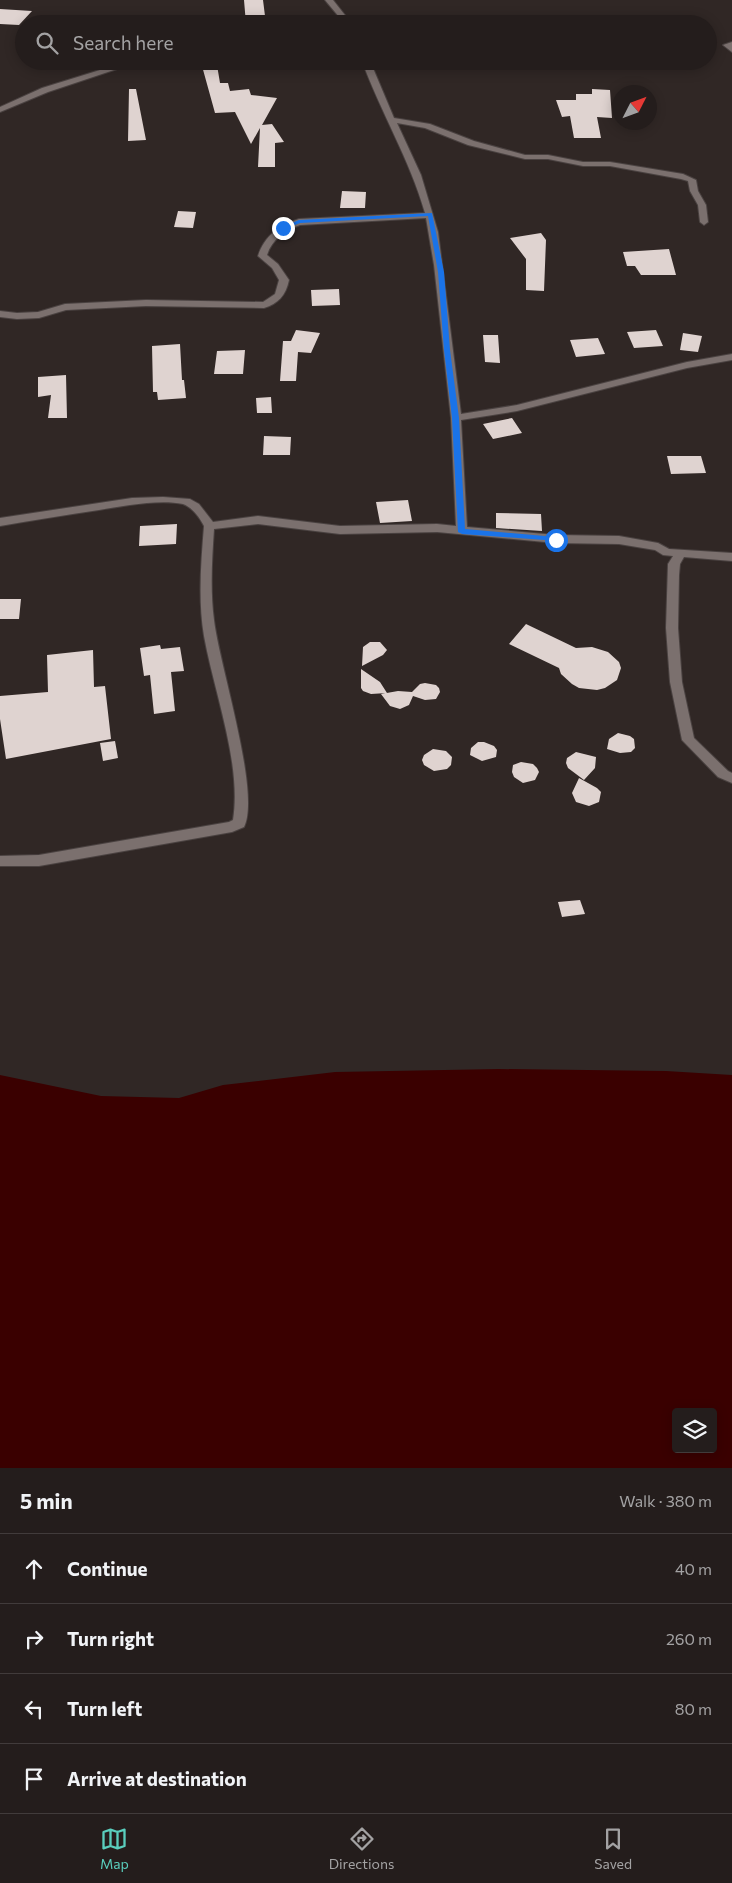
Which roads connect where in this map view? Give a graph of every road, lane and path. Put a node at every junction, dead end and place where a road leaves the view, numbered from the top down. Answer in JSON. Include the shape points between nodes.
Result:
{"nodes":[{"id":1,"x":329,"y":0,"type":"edge"},
{"id":2,"x":341,"y":15,"type":"edge"},
{"id":3,"x":732,"y":44,"type":"edge"},
{"id":4,"x":732,"y":50,"type":"edge"},
{"id":5,"x":108,"y":70,"type":"edge"},
{"id":6,"x":369,"y":70,"type":"edge"},
{"id":7,"x":0,"y":110,"type":"edge"},
{"id":8,"x":391,"y":120,"type":"junction"},
{"id":9,"x":430,"y":215,"type":"junction"},
{"id":10,"x":704,"y":222,"type":"dead end"},
{"id":11,"x":0,"y":314,"type":"edge"},
{"id":12,"x":732,"y":357,"type":"edge"},
{"id":13,"x":456,"y":418,"type":"junction"},
{"id":14,"x":0,"y":522,"type":"edge"},
{"id":15,"x":208,"y":526,"type":"junction"},
{"id":16,"x":462,"y":532,"type":"junction"},
{"id":17,"x":680,"y":554,"type":"junction"},
{"id":18,"x":732,"y":557,"type":"edge"},
{"id":19,"x":732,"y":778,"type":"edge"},
{"id":20,"x":0,"y":861,"type":"edge"}],
"edges":[{"from":1,"to":2,"type":"street"},
{"from":3,"to":4,"type":"street","via":[[727,45]]},
{"from":5,"to":7,"type":"street","via":[[45,90]]},
{"from":6,"to":8,"type":"street"},
{"from":8,"to":9,"type":"street","via":[[411,158]]},
{"from":8,"to":10,"type":"street","via":[[427,126],[471,143],[525,157],[610,164],[683,177],[692,180],[702,205]]},
{"from":9,"to":11,"type":"street","via":[[299,222],[283,228],[264,247],[262,256],[275,266],[284,280],[283,290],[275,300],[264,305],[137,303],[65,308],[40,315]]},
{"from":9,"to":13,"type":"street","via":[[441,272]]},
{"from":12,"to":13,"type":"street","via":[[687,365],[518,408]]},
{"from":13,"to":16,"type":"street"},
{"from":14,"to":15,"type":"street","via":[[132,501],[162,500],[186,501],[195,506]]},
{"from":15,"to":16,"type":"street","via":[[258,520],[340,530],[437,528]]},
{"from":15,"to":20,"type":"street","via":[[204,586],[210,637],[234,734],[239,768],[239,823],[232,827],[37,861],[16,864]]},
{"from":16,"to":17,"type":"street","via":[[556,540],[619,540],[658,546],[667,552]]},
{"from":17,"to":18,"type":"street"},
{"from":17,"to":19,"type":"street","via":[[674,564],[672,628],[676,682],[688,740],[722,774]]}]}
